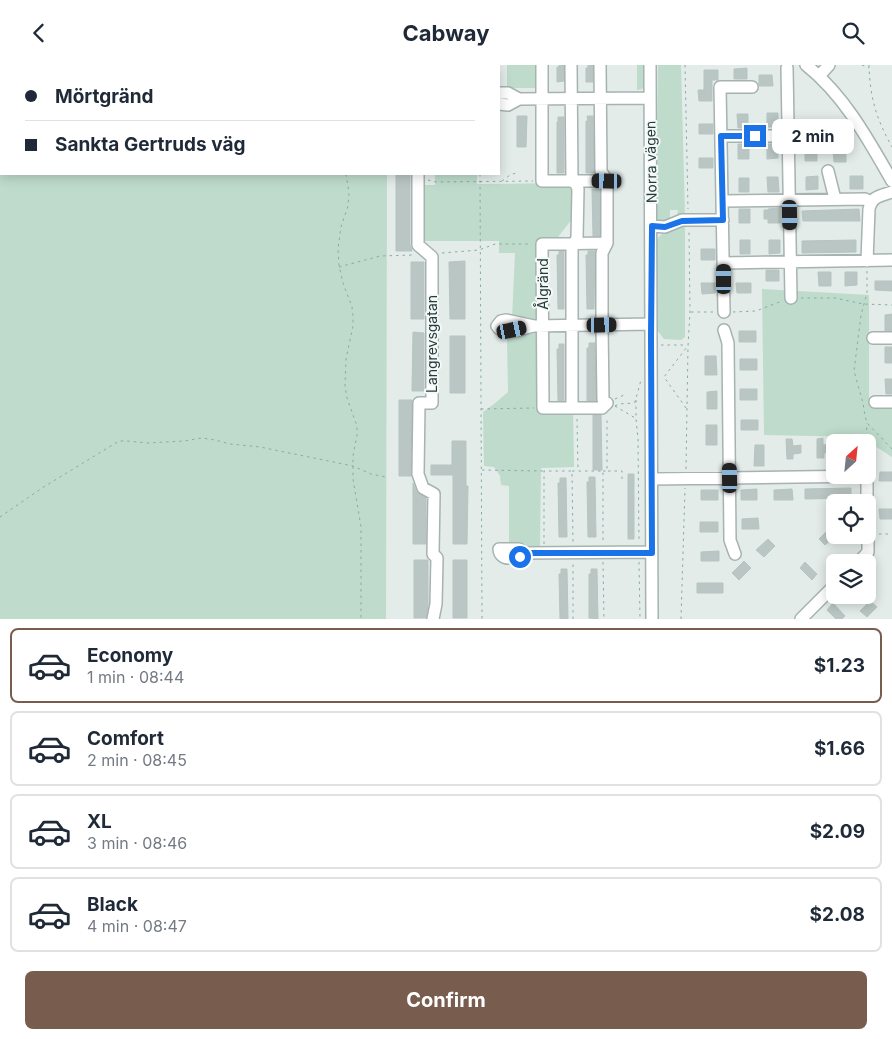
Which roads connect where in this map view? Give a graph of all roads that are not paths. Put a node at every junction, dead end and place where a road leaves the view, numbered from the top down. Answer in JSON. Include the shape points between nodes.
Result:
{"nodes":[{"id":1,"x":542,"y":65,"type":"edge"},
{"id":2,"x":571,"y":65,"type":"edge"},
{"id":3,"x":600,"y":65,"type":"edge"},
{"id":4,"x":650,"y":65,"type":"edge"},
{"id":5,"x":806,"y":65,"type":"edge"},
{"id":6,"x":829,"y":65,"type":"edge"},
{"id":7,"x":787,"y":68,"type":"dead end"},
{"id":8,"x":819,"y":76,"type":"junction"},
{"id":9,"x":752,"y":87,"type":"dead end"},
{"id":10,"x":500,"y":93,"type":"edge"},
{"id":11,"x":600,"y":98,"type":"junction"},
{"id":12,"x":650,"y":98,"type":"junction"},
{"id":13,"x":519,"y":99,"type":"junction"},
{"id":14,"x":543,"y":99,"type":"junction"},
{"id":15,"x":571,"y":99,"type":"junction"},
{"id":16,"x":500,"y":105,"type":"edge"},
{"id":17,"x":721,"y":136,"type":"junction"},
{"id":18,"x":789,"y":136,"type":"junction"},
{"id":19,"x":828,"y":171,"type":"dead end"},
{"id":20,"x":418,"y":175,"type":"edge"},
{"id":21,"x":572,"y":181,"type":"junction"},
{"id":22,"x":607,"y":181,"type":"junction"},
{"id":23,"x":892,"y":181,"type":"edge"},
{"id":24,"x":892,"y":191,"type":"edge"},
{"id":25,"x":790,"y":199,"type":"junction"},
{"id":26,"x":836,"y":199,"type":"junction"},
{"id":27,"x":723,"y":201,"type":"junction"},
{"id":28,"x":871,"y":203,"type":"junction"},
{"id":29,"x":723,"y":220,"type":"junction"},
{"id":30,"x":652,"y":226,"type":"junction"},
{"id":31,"x":607,"y":243,"type":"junction"},
{"id":32,"x":574,"y":244,"type":"junction"},
{"id":33,"x":892,"y":260,"type":"edge"},
{"id":34,"x":867,"y":261,"type":"junction"},
{"id":35,"x":791,"y":262,"type":"junction"},
{"id":36,"x":723,"y":263,"type":"junction"},
{"id":37,"x":791,"y":299,"type":"dead end"},
{"id":38,"x":724,"y":312,"type":"dead end"},
{"id":39,"x":651,"y":324,"type":"junction"},
{"id":40,"x":538,"y":325,"type":"junction"},
{"id":41,"x":572,"y":325,"type":"junction"},
{"id":42,"x":602,"y":325,"type":"junction"},
{"id":43,"x":724,"y":330,"type":"dead end"},
{"id":44,"x":892,"y":338,"type":"edge"},
{"id":45,"x":873,"y":339,"type":"dead end"},
{"id":46,"x":875,"y":402,"type":"dead end"},
{"id":47,"x":892,"y":402,"type":"edge"},
{"id":48,"x":575,"y":408,"type":"junction"},
{"id":49,"x":730,"y":478,"type":"junction"},
{"id":50,"x":652,"y":479,"type":"junction"},
{"id":51,"x":867,"y":494,"type":"edge"},
{"id":52,"x":524,"y":553,"type":"dead end"},
{"id":53,"x":652,"y":553,"type":"junction"},
{"id":54,"x":736,"y":554,"type":"dead end"},
{"id":55,"x":826,"y":594,"type":"edge"},
{"id":56,"x":433,"y":619,"type":"edge"},
{"id":57,"x":652,"y":619,"type":"edge"},
{"id":58,"x":801,"y":619,"type":"edge"}],
"edges":[{"from":1,"to":14,"type":"street"},
{"from":2,"to":15,"type":"street"},
{"from":3,"to":11,"type":"street"},
{"from":4,"to":12,"type":"street","name":"Norra vägen"},
{"from":5,"to":8,"type":"street"},
{"from":6,"to":8,"type":"street"},
{"from":7,"to":18,"type":"street"},
{"from":8,"to":23,"type":"street","via":[[853,117]]},
{"from":9,"to":17,"type":"street","via":[[720,87]]},
{"from":10,"to":13,"type":"street"},
{"from":11,"to":12,"type":"street"},
{"from":11,"to":15,"type":"street"},
{"from":11,"to":22,"type":"street","via":[[601,171]]},
{"from":12,"to":30,"type":"street","name":"Norra vägen"},
{"from":13,"to":14,"type":"street"},
{"from":13,"to":16,"type":"street"},
{"from":14,"to":15,"type":"street"},
{"from":14,"to":21,"type":"street","via":[[542,181]]},
{"from":15,"to":21,"type":"street"},
{"from":17,"to":18,"type":"street"},
{"from":17,"to":27,"type":"street"},
{"from":18,"to":25,"type":"street"},
{"from":19,"to":26,"type":"street"},
{"from":20,"to":56,"type":"street","name":"Langrevsgatan","via":[[418,245],[432,257],[432,403],[419,403],[418,474],[423,488],[434,494],[433,554],[437,558]]},
{"from":21,"to":22,"type":"street"},
{"from":21,"to":32,"type":"street","via":[[578,189],[577,238]]},
{"from":22,"to":31,"type":"street"},
{"from":24,"to":28,"type":"street"},
{"from":25,"to":26,"type":"street"},
{"from":25,"to":27,"type":"street"},
{"from":25,"to":35,"type":"street"},
{"from":26,"to":28,"type":"street","via":[[865,199]]},
{"from":27,"to":29,"type":"street"},
{"from":28,"to":34,"type":"street"},
{"from":29,"to":30,"type":"street","via":[[688,220],[665,227]]},
{"from":29,"to":36,"type":"street"},
{"from":30,"to":39,"type":"street","name":"Norra vägen"},
{"from":31,"to":32,"type":"street","name":"Ålgränd"},
{"from":31,"to":42,"type":"street","via":[[602,253]]},
{"from":32,"to":40,"type":"street","name":"Ålgränd","via":[[542,244]]},
{"from":32,"to":41,"type":"street","name":"Ålgränd"},
{"from":33,"to":34,"type":"street"},
{"from":34,"to":35,"type":"street"},
{"from":35,"to":36,"type":"street"},
{"from":35,"to":37,"type":"street"},
{"from":36,"to":38,"type":"street"},
{"from":39,"to":42,"type":"street","name":"Ålgränd"},
{"from":39,"to":50,"type":"street","name":"Norra vägen"},
{"from":40,"to":41,"type":"street","name":"Ålgränd"},
{"from":40,"to":48,"type":"street","name":"Ålgränd","via":[[543,408]]},
{"from":41,"to":42,"type":"street","name":"Ålgränd"},
{"from":41,"to":48,"type":"street","name":"Ålgränd"},
{"from":42,"to":48,"type":"street","via":[[602,400],[607,403],[602,408]]},
{"from":43,"to":49,"type":"street","via":[[728,343]]},
{"from":44,"to":45,"type":"street"},
{"from":46,"to":47,"type":"street"},
{"from":49,"to":50,"type":"street"},
{"from":49,"to":51,"type":"street","via":[[867,476]]},
{"from":49,"to":54,"type":"street","via":[[730,539]]},
{"from":50,"to":53,"type":"street","name":"Norra vägen"},
{"from":52,"to":53,"type":"street"},
{"from":53,"to":57,"type":"street","name":"Norra vägen"},
{"from":55,"to":58,"type":"street"}]}
